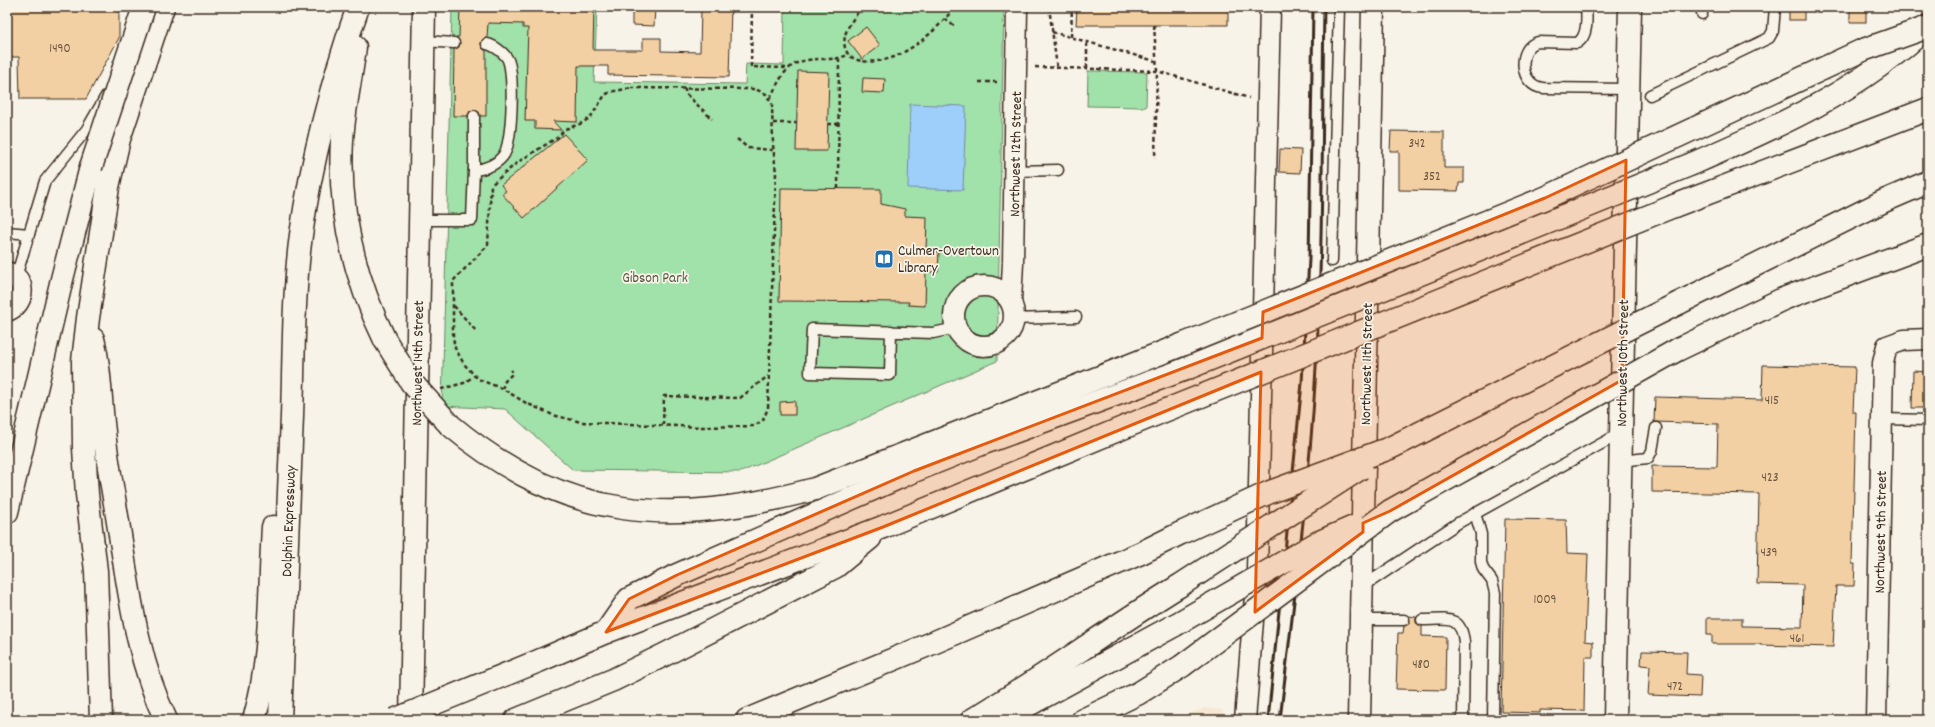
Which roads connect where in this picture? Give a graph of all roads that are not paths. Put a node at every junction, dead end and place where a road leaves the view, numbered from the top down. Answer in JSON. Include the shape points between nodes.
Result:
{"nodes":[{"id":1,"x":144,"y":7,"type":"edge"},
{"id":2,"x":156,"y":7,"type":"edge"},
{"id":3,"x":163,"y":7,"type":"edge"},
{"id":4,"x":359,"y":7,"type":"edge"},
{"id":5,"x":424,"y":7,"type":"edge"},
{"id":6,"x":1017,"y":7,"type":"edge"},
{"id":7,"x":1270,"y":7,"type":"edge"},
{"id":8,"x":1339,"y":7,"type":"edge"},
{"id":9,"x":1373,"y":7,"type":"edge"},
{"id":10,"x":1586,"y":7,"type":"edge"},
{"id":11,"x":1630,"y":7,"type":"edge"},
{"id":12,"x":1775,"y":7,"type":"edge"},
{"id":13,"x":1928,"y":27,"type":"edge"},
{"id":14,"x":424,"y":41,"type":"junction"},
{"id":15,"x":454,"y":43,"type":"dead end"},
{"id":16,"x":486,"y":44,"type":"dead end"},
{"id":17,"x":1627,"y":89,"type":"junction"},
{"id":18,"x":1650,"y":95,"type":"dead end"},
{"id":19,"x":1928,"y":109,"type":"edge"},
{"id":20,"x":474,"y":116,"type":"dead end"},
{"id":21,"x":474,"y":170,"type":"junction"},
{"id":22,"x":1058,"y":170,"type":"dead end"},
{"id":23,"x":1014,"y":171,"type":"junction"},
{"id":24,"x":1928,"y":182,"type":"edge"},
{"id":25,"x":420,"y":220,"type":"junction"},
{"id":26,"x":7,"y":232,"type":"edge"},
{"id":27,"x":29,"y":234,"type":"junction"},
{"id":28,"x":1928,"y":245,"type":"edge"},
{"id":29,"x":1332,"y":261,"type":"dead end"},
{"id":30,"x":11,"y":274,"type":"edge"},
{"id":31,"x":1012,"y":310,"type":"junction"},
{"id":32,"x":7,"y":311,"type":"edge"},
{"id":33,"x":1076,"y":317,"type":"dead end"},
{"id":34,"x":88,"y":318,"type":"junction"},
{"id":35,"x":294,"y":321,"type":"junction"},
{"id":36,"x":956,"y":328,"type":"junction"},
{"id":37,"x":891,"y":331,"type":"junction"},
{"id":38,"x":1928,"y":339,"type":"edge"},
{"id":39,"x":1882,"y":419,"type":"junction"},
{"id":40,"x":1928,"y":420,"type":"edge"},
{"id":41,"x":1656,"y":428,"type":"dead end"},
{"id":42,"x":1621,"y":433,"type":"junction"},
{"id":43,"x":1390,"y":448,"type":"junction"},
{"id":44,"x":1620,"y":461,"type":"junction"},
{"id":45,"x":1390,"y":511,"type":"junction"},
{"id":46,"x":7,"y":512,"type":"edge"},
{"id":47,"x":1475,"y":513,"type":"junction"},
{"id":48,"x":883,"y":527,"type":"junction"},
{"id":49,"x":1362,"y":588,"type":"junction"},
{"id":50,"x":1361,"y":620,"type":"junction"},
{"id":51,"x":1404,"y":620,"type":"dead end"},
{"id":52,"x":1422,"y":620,"type":"dead end"},
{"id":53,"x":601,"y":634,"type":"junction"},
{"id":54,"x":997,"y":714,"type":"edge"},
{"id":55,"x":101,"y":720,"type":"edge"},
{"id":56,"x":166,"y":720,"type":"edge"},
{"id":57,"x":254,"y":720,"type":"edge"},
{"id":58,"x":280,"y":720,"type":"edge"},
{"id":59,"x":394,"y":720,"type":"edge"},
{"id":60,"x":411,"y":720,"type":"edge"},
{"id":61,"x":516,"y":720,"type":"edge"},
{"id":62,"x":747,"y":720,"type":"edge"},
{"id":63,"x":972,"y":720,"type":"edge"},
{"id":64,"x":1083,"y":720,"type":"edge"},
{"id":65,"x":1245,"y":720,"type":"edge"},
{"id":66,"x":1359,"y":720,"type":"edge"},
{"id":67,"x":1463,"y":720,"type":"edge"},
{"id":68,"x":1492,"y":720,"type":"edge"},
{"id":69,"x":1615,"y":720,"type":"edge"},
{"id":70,"x":1876,"y":720,"type":"edge"}],
"edges":[{"from":1,"to":46,"type":"main road","bridge":true,"via":[[91,166]]},
{"from":2,"to":27,"type":"lane","via":[[87,129],[45,181]]},
{"from":3,"to":34,"type":"main road","via":[[119,139],[108,188]]},
{"from":4,"to":13,"type":"main road","bridge":true,"via":[[342,141],[344,212],[360,281],[385,340],[411,382],[450,425],[498,462],[546,487],[570,496],[595,503],[652,512],[718,509],[815,489],[1545,198],[1864,50]]},
{"from":4,"to":35,"type":"main road","name":"Dolphin Expressway","via":[[342,53],[307,198]]},
{"from":5,"to":14,"type":"main road","name":"Northwest 14th Street"},
{"from":6,"to":23,"type":"street","name":"Northwest 12th Street"},
{"from":7,"to":65,"type":"street","via":[[1257,571]]},
{"from":8,"to":29,"type":"lane"},
{"from":9,"to":49,"type":"main road","name":"Northwest 11th Street"},
{"from":10,"to":17,"type":"lane","via":[[1585,32],[1581,41],[1532,44],[1525,54],[1524,74],[1532,85],[1543,88]]},
{"from":11,"to":17,"type":"main road","name":"Northwest 10th Street"},
{"from":12,"to":18,"type":"lane","via":[[1773,32],[1769,38]]},
{"from":13,"to":53,"type":"main road","bridge":true,"via":[[1874,72],[1833,98],[1785,122],[1692,164],[1183,370],[914,471],[677,575],[629,599]]},
{"from":14,"to":15,"type":"lane"},
{"from":14,"to":25,"type":"main road","name":"Northwest 14th Street"},
{"from":16,"to":21,"type":"lane","via":[[492,45],[508,58],[511,73],[510,138],[504,156],[486,169]]},
{"from":17,"to":42,"type":"main road","name":"Northwest 10th Street"},
{"from":19,"to":48,"type":"main road","bridge":true,"via":[[1674,206],[1159,412]]},
{"from":20,"to":21,"type":"lane"},
{"from":21,"to":25,"type":"lane","via":[[472,220]]},
{"from":22,"to":23,"type":"lane"},
{"from":23,"to":31,"type":"street","name":"Northwest 12th Street"},
{"from":24,"to":43,"type":"main road","bridge":true,"via":[[1884,201]]},
{"from":25,"to":60,"type":"main road","name":"Northwest 14th Street"},
{"from":26,"to":27,"type":"lane"},
{"from":27,"to":30,"type":"lane"},
{"from":28,"to":45,"type":"main road","bridge":true,"via":[[1783,299],[1677,350]]},
{"from":30,"to":32,"type":"street","via":[[20,282],[22,296],[15,308]]},
{"from":31,"to":33,"type":"lane"},
{"from":31,"to":36,"type":"street","name":"Northwest 12th Street","via":[[1011,329],[1006,338],[998,344],[988,347],[968,343]]},
{"from":31,"to":36,"type":"street","via":[[1004,293],[995,288],[980,286],[966,291],[958,298],[953,318]]},
{"from":34,"to":55,"type":"main road","via":[[83,361],[83,409],[96,571]]},
{"from":34,"to":56,"type":"main road","via":[[98,361],[105,445],[132,610],[147,674]]},
{"from":35,"to":57,"type":"main road","via":[[283,346],[266,652],[262,687]]},
{"from":35,"to":58,"type":"main road","name":"Dolphin Expressway"},
{"from":36,"to":37,"type":"lane","via":[[933,333]]},
{"from":37,"to":37,"type":"lane","via":[[812,329],[810,373],[890,375]]},
{"from":38,"to":39,"type":"street","name":"Northwest 9th Street","via":[[1904,340],[1887,346],[1883,363]]},
{"from":39,"to":40,"type":"lane"},
{"from":39,"to":70,"type":"street","name":"Northwest 9th Street"},
{"from":41,"to":44,"type":"lane","via":[[1652,451],[1648,458]]},
{"from":42,"to":44,"type":"main road","name":"Northwest 10th Street"},
{"from":42,"to":47,"type":"lane"},
{"from":43,"to":54,"type":"main road","bridge":true,"via":[[1130,616]]},
{"from":43,"to":62,"type":"main road","bridge":true,"via":[[1270,492],[1141,553]]},
{"from":44,"to":69,"type":"main road","name":"Northwest 10th Street"},
{"from":45,"to":54,"type":"main road","bridge":true,"via":[[1317,543],[1030,706]]},
{"from":45,"to":64,"type":"main road","bridge":true,"via":[[1182,666],[1139,692]]},
{"from":47,"to":49,"type":"lane"},
{"from":47,"to":68,"type":"lane","via":[[1481,534],[1481,562],[1492,581],[1495,594]]},
{"from":48,"to":53,"type":"main road"},
{"from":48,"to":61,"type":"main road","via":[[835,567],[613,680]]},
{"from":49,"to":50,"type":"main road","name":"Northwest 11th Street"},
{"from":50,"to":51,"type":"lane"},
{"from":50,"to":66,"type":"main road","name":"Northwest 11th Street"},
{"from":52,"to":67,"type":"lane","via":[[1451,620],[1463,630]]},
{"from":53,"to":59,"type":"main road","bridge":true},
{"from":54,"to":63,"type":"main road"}]}
